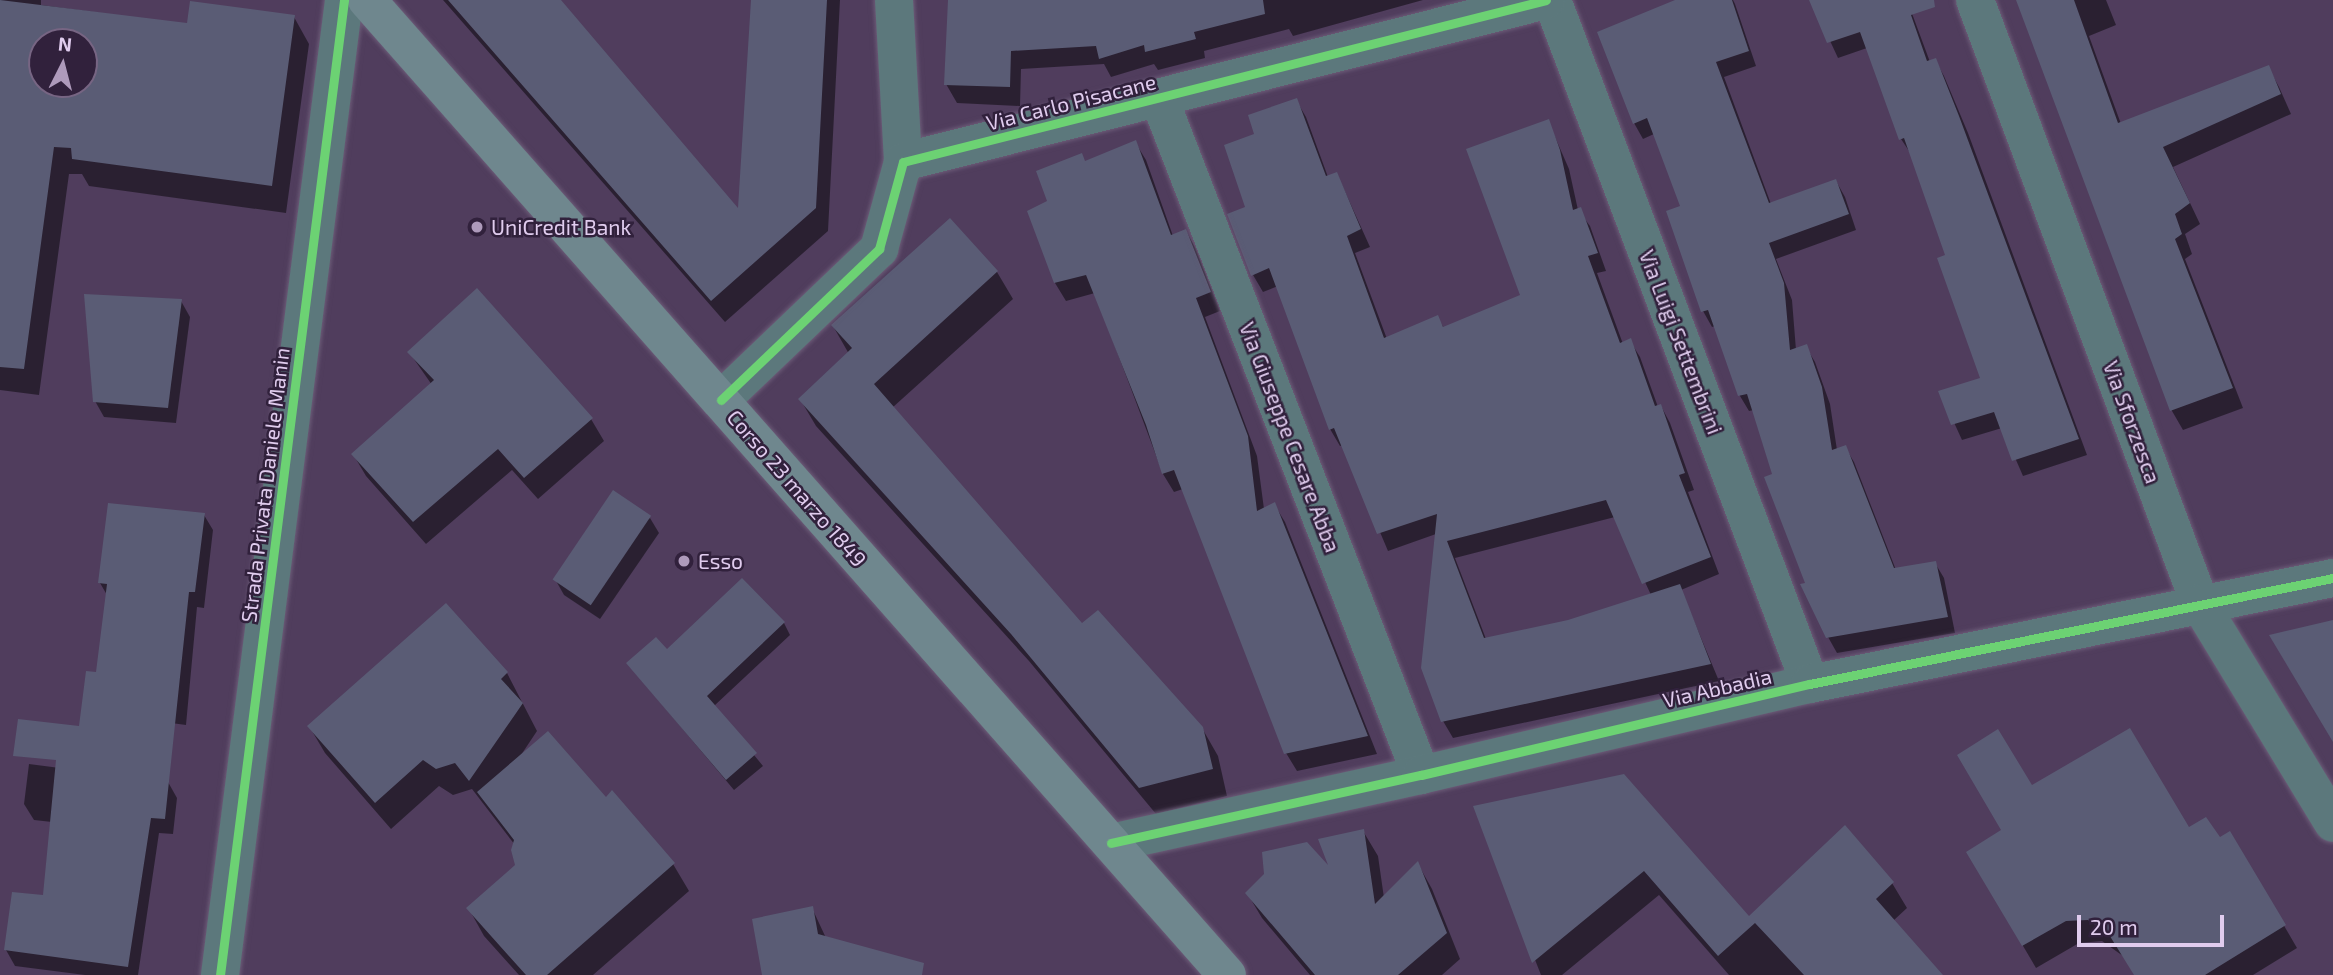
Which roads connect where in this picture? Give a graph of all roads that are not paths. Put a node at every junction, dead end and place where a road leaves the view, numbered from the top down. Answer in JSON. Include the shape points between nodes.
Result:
{"nodes":[{"id":1,"x":344,"y":0,"type":"edge"},
{"id":2,"x":367,"y":0,"type":"edge"},
{"id":3,"x":894,"y":0,"type":"edge"},
{"id":4,"x":1549,"y":0,"type":"edge"},
{"id":5,"x":1975,"y":0,"type":"edge"},
{"id":6,"x":1160,"y":98,"type":"junction"},
{"id":7,"x":903,"y":162,"type":"junction"},
{"id":8,"x":720,"y":400,"type":"junction"},
{"id":9,"x":2333,"y":578,"type":"edge"},
{"id":10,"x":2200,"y":604,"type":"junction"},
{"id":11,"x":1810,"y":684,"type":"junction"},
{"id":12,"x":1421,"y":775,"type":"junction"},
{"id":13,"x":2333,"y":823,"type":"edge"},
{"id":14,"x":1111,"y":843,"type":"junction"},
{"id":15,"x":220,"y":975,"type":"edge"},
{"id":16,"x":1227,"y":975,"type":"edge"}],
"edges":[{"from":1,"to":15,"type":"street","name":"Strada Privata Daniele Manin"},
{"from":2,"to":8,"type":"main road","name":"Corso 23 marzo 1849"},
{"from":3,"to":7,"type":"street"},
{"from":4,"to":6,"type":"street","name":"Via Carlo Pisacane"},
{"from":4,"to":11,"type":"street","name":"Via Luigi Settembrini"},
{"from":5,"to":10,"type":"street","name":"Via Sforzesca"},
{"from":6,"to":7,"type":"street","name":"Via Carlo Pisacane"},
{"from":6,"to":12,"type":"street","name":"Via Giuseppe Cesare Abba"},
{"from":7,"to":8,"type":"street","via":[[879,249]]},
{"from":8,"to":14,"type":"main road","name":"Corso 23 marzo 1849"},
{"from":9,"to":10,"type":"street","name":"Via Abbadia"},
{"from":10,"to":11,"type":"street","name":"Via Abbadia"},
{"from":10,"to":13,"type":"street","name":"Via Sforzesca"},
{"from":11,"to":12,"type":"street","name":"Via Abbadia"},
{"from":12,"to":14,"type":"street","name":"Via Abbadia"},
{"from":14,"to":16,"type":"main road","name":"Corso 23 marzo 1849"}]}
